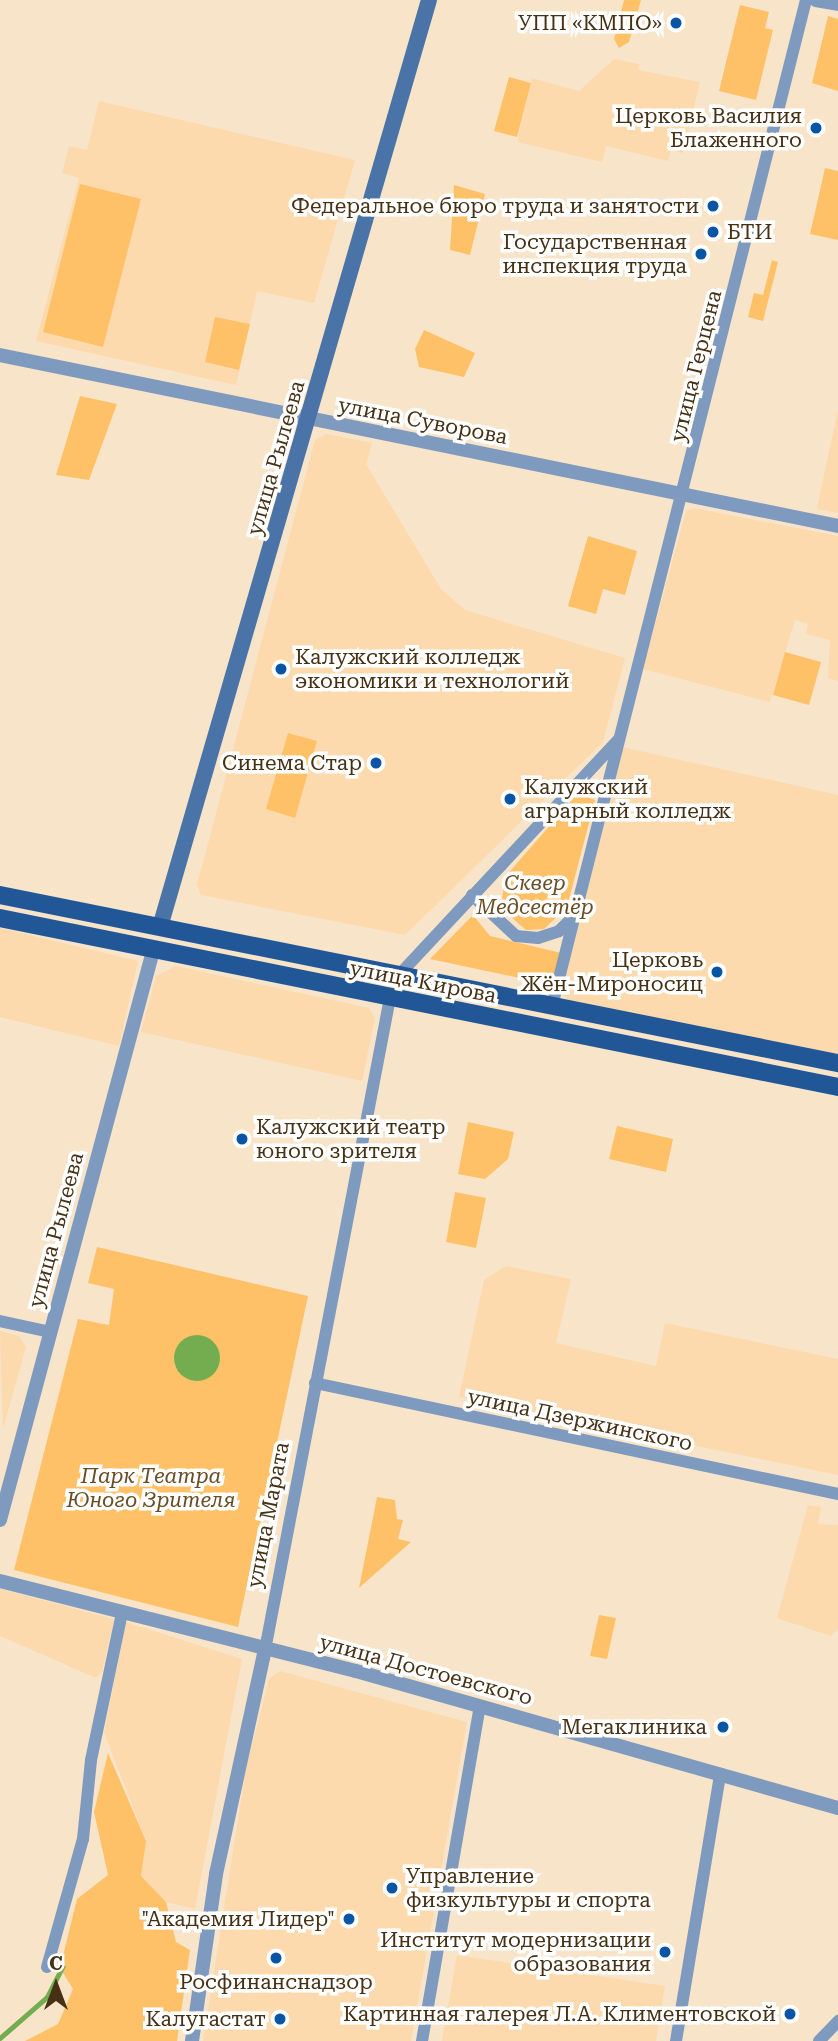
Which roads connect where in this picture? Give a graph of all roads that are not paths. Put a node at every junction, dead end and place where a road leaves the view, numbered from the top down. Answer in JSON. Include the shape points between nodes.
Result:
{"nodes":[{"id":1,"x":429,"y":0,"type":"edge"},
{"id":2,"x":806,"y":0,"type":"edge"},
{"id":3,"x":816,"y":0,"type":"edge"},
{"id":4,"x":838,"y":5,"type":"edge"},
{"id":5,"x":0,"y":355,"type":"edge"},
{"id":6,"x":310,"y":419,"type":"junction"},
{"id":7,"x":683,"y":495,"type":"junction"},
{"id":8,"x":838,"y":526,"type":"edge"},
{"id":9,"x":618,"y":740,"type":"junction"},
{"id":10,"x":0,"y":895,"type":"edge"},
{"id":11,"x":472,"y":895,"type":"junction"},
{"id":12,"x":575,"y":915,"type":"junction"},
{"id":13,"x":0,"y":919,"type":"edge"},
{"id":14,"x":160,"y":927,"type":"junction"},
{"id":15,"x":153,"y":951,"type":"junction"},
{"id":16,"x":398,"y":976,"type":"junction"},
{"id":17,"x":390,"y":998,"type":"junction"},
{"id":18,"x":552,"y":1006,"type":"junction"},
{"id":19,"x":838,"y":1063,"type":"edge"},
{"id":20,"x":838,"y":1087,"type":"edge"},
{"id":21,"x":0,"y":1321,"type":"edge"},
{"id":22,"x":50,"y":1332,"type":"junction"},
{"id":23,"x":315,"y":1383,"type":"junction"},
{"id":24,"x":838,"y":1494,"type":"edge"},
{"id":25,"x":0,"y":1520,"type":"edge"},
{"id":26,"x":0,"y":1581,"type":"edge"},
{"id":27,"x":122,"y":1613,"type":"junction"},
{"id":28,"x":265,"y":1650,"type":"junction"},
{"id":29,"x":480,"y":1706,"type":"junction"},
{"id":30,"x":720,"y":1774,"type":"junction"},
{"id":31,"x":838,"y":1808,"type":"edge"},
{"id":32,"x":47,"y":1967,"type":"dead end"},
{"id":33,"x":838,"y":2021,"type":"edge"},
{"id":34,"x":192,"y":2041,"type":"edge"},
{"id":35,"x":422,"y":2041,"type":"edge"},
{"id":36,"x":676,"y":2041,"type":"edge"},
{"id":37,"x":819,"y":2041,"type":"edge"}],
"edges":[{"from":1,"to":6,"type":"main road","name":"улица Рылеева"},
{"from":2,"to":7,"type":"street","name":"улица Герцена"},
{"from":3,"to":4,"type":"street"},
{"from":5,"to":6,"type":"street","name":"улица Суворова"},
{"from":6,"to":7,"type":"street","name":"улица Суворова"},
{"from":6,"to":14,"type":"main road","name":"улица Рылеева"},
{"from":7,"to":8,"type":"street","name":"улица Суворова"},
{"from":7,"to":9,"type":"street","name":"улица Герцена"},
{"from":9,"to":11,"type":"street","name":"улица Герцена"},
{"from":9,"to":12,"type":"street","name":"улица Герцена"},
{"from":10,"to":14,"type":"main road","name":"улица Кирова"},
{"from":11,"to":12,"type":"street","via":[[516,936],[548,935]]},
{"from":11,"to":16,"type":"street","name":"улица Герцена"},
{"from":12,"to":18,"type":"street","name":"улица Герцена"},
{"from":13,"to":15,"type":"main road","name":"улица Кирова"},
{"from":14,"to":15,"type":"main road"},
{"from":14,"to":16,"type":"main road","name":"улица Кирова"},
{"from":15,"to":17,"type":"main road","name":"улица Кирова"},
{"from":15,"to":22,"type":"street","name":"улица Рылеева"},
{"from":16,"to":18,"type":"main road","name":"улица Кирова"},
{"from":17,"to":20,"type":"main road","name":"улица Кирова"},
{"from":17,"to":23,"type":"street","name":"улица Марата"},
{"from":18,"to":19,"type":"main road","name":"улица Кирова"},
{"from":21,"to":22,"type":"street"},
{"from":22,"to":25,"type":"street","name":"улица Рылеева"},
{"from":23,"to":24,"type":"street","name":"улица Дзержинского"},
{"from":23,"to":28,"type":"street","name":"улица Марата"},
{"from":26,"to":27,"type":"street","name":"улица Достоевского"},
{"from":27,"to":28,"type":"street","name":"улица Достоевского"},
{"from":27,"to":32,"type":"street","via":[[91,1760],[83,1839]]},
{"from":28,"to":29,"type":"street","name":"улица Достоевского"},
{"from":28,"to":34,"type":"street","name":"улица Марата","via":[[216,1874]]},
{"from":29,"to":30,"type":"street","name":"улица Достоевского"},
{"from":29,"to":35,"type":"street"},
{"from":30,"to":31,"type":"street","name":"улица Достоевского"},
{"from":30,"to":36,"type":"street"},
{"from":33,"to":37,"type":"street"}]}
